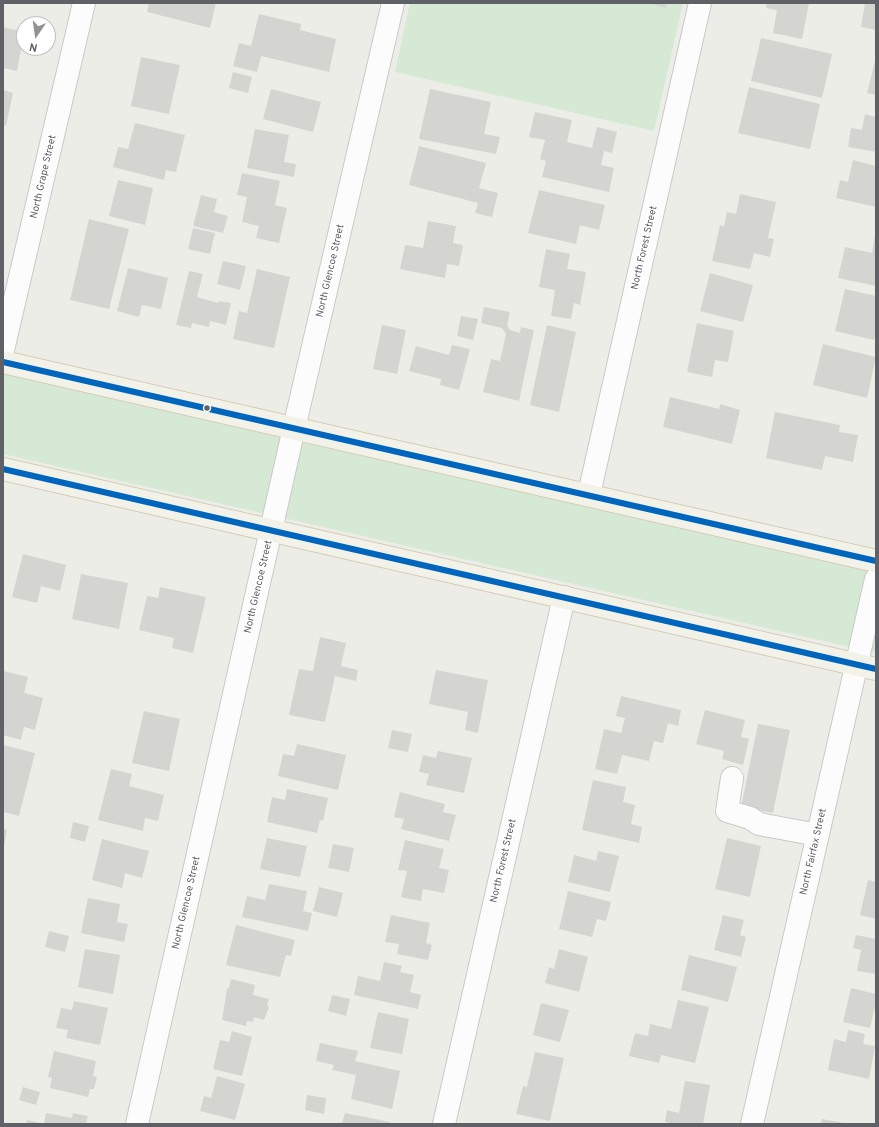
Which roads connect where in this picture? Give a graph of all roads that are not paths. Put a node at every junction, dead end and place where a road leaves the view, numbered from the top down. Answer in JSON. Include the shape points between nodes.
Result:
{"nodes":[{"id":1,"x":84,"y":3,"type":"edge"},
{"id":2,"x":393,"y":3,"type":"edge"},
{"id":3,"x":700,"y":3,"type":"edge"},
{"id":4,"x":3,"y":350,"type":"edge"},
{"id":5,"x":3,"y":362,"type":"edge"},
{"id":6,"x":294,"y":428,"type":"junction"},
{"id":7,"x":3,"y":469,"type":"edge"},
{"id":8,"x":589,"y":494,"type":"junction"},
{"id":9,"x":272,"y":530,"type":"junction"},
{"id":10,"x":876,"y":561,"type":"edge"},
{"id":11,"x":876,"y":580,"type":"edge"},
{"id":12,"x":564,"y":597,"type":"junction"},
{"id":13,"x":866,"y":666,"type":"edge"},
{"id":14,"x":732,"y":778,"type":"dead end"},
{"id":15,"x":818,"y":835,"type":"junction"},
{"id":16,"x":137,"y":1124,"type":"edge"},
{"id":17,"x":444,"y":1124,"type":"edge"},
{"id":18,"x":752,"y":1124,"type":"edge"}],
"edges":[{"from":1,"to":4,"type":"street","name":"North Grape Street"},
{"from":2,"to":6,"type":"street","name":"North Glencoe Street"},
{"from":3,"to":8,"type":"street","name":"North Forest Street"},
{"from":5,"to":6,"type":"main road"},
{"from":6,"to":8,"type":"main road"},
{"from":6,"to":9,"type":"street","name":"North Glencoe Street"},
{"from":7,"to":9,"type":"main road"},
{"from":8,"to":10,"type":"main road"},
{"from":9,"to":12,"type":"main road"},
{"from":9,"to":16,"type":"street","name":"North Glencoe Street"},
{"from":11,"to":13,"type":"street","name":"North Fairfax Street"},
{"from":12,"to":13,"type":"main road"},
{"from":12,"to":17,"type":"street","name":"North Forest Street"},
{"from":13,"to":15,"type":"street","name":"North Fairfax Street"},
{"from":14,"to":15,"type":"street","via":[[727,811],[750,818],[759,824]]},
{"from":15,"to":18,"type":"street","name":"North Fairfax Street"}]}
